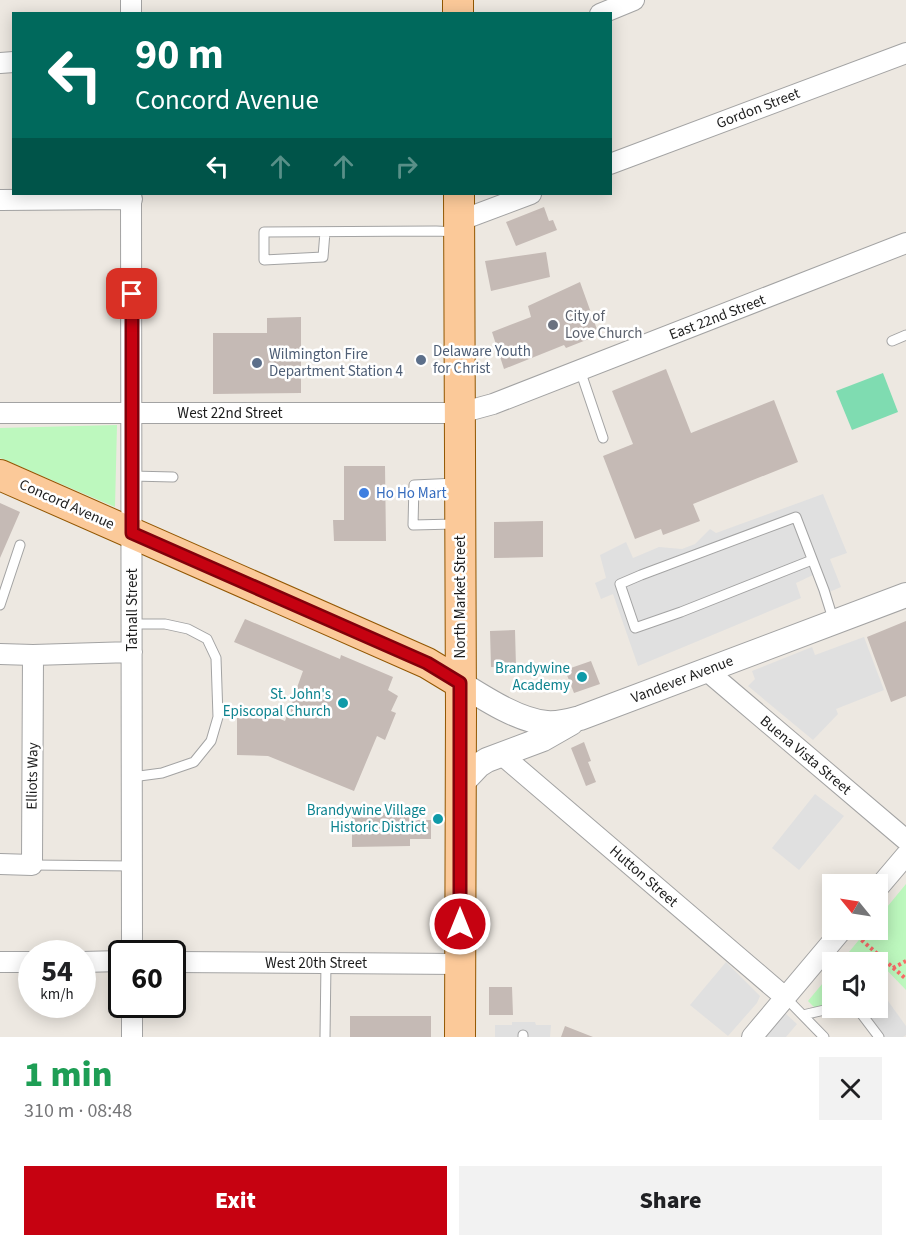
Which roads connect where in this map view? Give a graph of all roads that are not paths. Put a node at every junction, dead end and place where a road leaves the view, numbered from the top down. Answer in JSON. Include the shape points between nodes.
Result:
{"nodes":[{"id":1,"x":634,"y":0,"type":"edge"},
{"id":2,"x":605,"y":12,"type":"edge"},
{"id":3,"x":906,"y":53,"type":"edge"},
{"id":4,"x":612,"y":163,"type":"edge"},
{"id":5,"x":528,"y":195,"type":"edge"},
{"id":6,"x":132,"y":196,"type":"edge"},
{"id":7,"x":0,"y":200,"type":"edge"},
{"id":8,"x":459,"y":215,"type":"edge"},
{"id":9,"x":325,"y":232,"type":"junction"},
{"id":10,"x":906,"y":243,"type":"edge"},
{"id":11,"x":906,"y":335,"type":"edge"},
{"id":12,"x":892,"y":341,"type":"dead end"},
{"id":13,"x":580,"y":370,"type":"junction"},
{"id":14,"x":0,"y":412,"type":"edge"},
{"id":15,"x":132,"y":412,"type":"junction"},
{"id":16,"x":460,"y":413,"type":"junction"},
{"id":17,"x":603,"y":438,"type":"dead end"},
{"id":18,"x":0,"y":475,"type":"edge"},
{"id":19,"x":132,"y":476,"type":"junction"},
{"id":20,"x":173,"y":477,"type":"dead end"},
{"id":21,"x":460,"y":482,"type":"junction"},
{"id":22,"x":460,"y":524,"type":"junction"},
{"id":23,"x":132,"y":533,"type":"junction"},
{"id":24,"x":20,"y":545,"type":"dead end"},
{"id":25,"x":812,"y":560,"type":"junction"},
{"id":26,"x":906,"y":595,"type":"edge"},
{"id":27,"x":0,"y":605,"type":"edge"},
{"id":28,"x":834,"y":622,"type":"junction"},
{"id":29,"x":132,"y":624,"type":"junction"},
{"id":30,"x":132,"y":652,"type":"junction"},
{"id":31,"x":0,"y":654,"type":"edge"},
{"id":32,"x":33,"y":655,"type":"junction"},
{"id":33,"x":705,"y":670,"type":"junction"},
{"id":34,"x":460,"y":683,"type":"junction"},
{"id":35,"x":580,"y":718,"type":"junction"},
{"id":36,"x":502,"y":755,"type":"junction"},
{"id":37,"x":132,"y":777,"type":"junction"},
{"id":38,"x":460,"y":785,"type":"junction"},
{"id":39,"x":906,"y":840,"type":"edge"},
{"id":40,"x":906,"y":855,"type":"edge"},
{"id":41,"x":0,"y":864,"type":"edge"},
{"id":42,"x":32,"y":865,"type":"junction"},
{"id":43,"x":132,"y":866,"type":"junction"},
{"id":44,"x":888,"y":876,"type":"edge"},
{"id":45,"x":132,"y":940,"type":"edge"},
{"id":46,"x":834,"y":940,"type":"edge"},
{"id":47,"x":0,"y":962,"type":"edge"},
{"id":48,"x":18,"y":962,"type":"edge"},
{"id":49,"x":186,"y":962,"type":"edge"},
{"id":50,"x":326,"y":963,"type":"junction"},
{"id":51,"x":460,"y":964,"type":"junction"},
{"id":52,"x":786,"y":998,"type":"junction"},
{"id":53,"x":822,"y":1011,"type":"edge"},
{"id":54,"x":803,"y":1015,"type":"junction"},
{"id":55,"x":132,"y":1018,"type":"edge"},
{"id":56,"x":865,"y":1018,"type":"edge"},
{"id":57,"x":132,"y":1037,"type":"edge"},
{"id":58,"x":325,"y":1037,"type":"edge"},
{"id":59,"x":460,"y":1037,"type":"edge"},
{"id":60,"x":752,"y":1037,"type":"edge"},
{"id":61,"x":824,"y":1037,"type":"edge"},
{"id":62,"x":879,"y":1037,"type":"edge"}],
"edges":[{"from":1,"to":2,"type":"street"},
{"from":3,"to":4,"type":"street","name":"Gordon Street"},
{"from":5,"to":8,"type":"street"},
{"from":6,"to":7,"type":"street"},
{"from":6,"to":15,"type":"street","name":"Tatnall Street"},
{"from":8,"to":9,"type":"lane"},
{"from":8,"to":16,"type":"main road","name":"North Market Street"},
{"from":9,"to":9,"type":"lane","via":[[264,232],[264,260],[323,257]]},
{"from":10,"to":13,"type":"street","name":"East 22nd Street"},
{"from":11,"to":12,"type":"lane"},
{"from":13,"to":16,"type":"street","name":"East 22nd Street"},
{"from":13,"to":17,"type":"lane"},
{"from":14,"to":15,"type":"street","name":"West 22nd Street"},
{"from":15,"to":16,"type":"street","name":"West 22nd Street"},
{"from":15,"to":19,"type":"street","name":"Tatnall Street"},
{"from":16,"to":21,"type":"main road","name":"North Market Street"},
{"from":18,"to":23,"type":"main road","name":"Concord Avenue"},
{"from":19,"to":20,"type":"lane"},
{"from":19,"to":23,"type":"street","name":"Tatnall Street"},
{"from":21,"to":22,"type":"main road","name":"North Market Street"},
{"from":21,"to":22,"type":"lane","via":[[414,485],[413,525]]},
{"from":22,"to":34,"type":"main road","name":"North Market Street"},
{"from":23,"to":29,"type":"street","name":"Tatnall Street"},
{"from":23,"to":34,"type":"main road","name":"Concord Avenue","via":[[427,663]]},
{"from":24,"to":27,"type":"lane"},
{"from":25,"to":25,"type":"lane","via":[[796,517],[620,584],[635,628]]},
{"from":25,"to":28,"type":"lane"},
{"from":26,"to":28,"type":"street","name":"Vandever Avenue"},
{"from":28,"to":33,"type":"street","name":"Vandever Avenue"},
{"from":29,"to":30,"type":"street","name":"Tatnall Street"},
{"from":29,"to":37,"type":"lane","via":[[165,624],[188,629],[207,639],[216,658],[218,717],[211,741],[194,762],[162,773]]},
{"from":30,"to":32,"type":"street"},
{"from":30,"to":37,"type":"street","name":"Tatnall Street"},
{"from":31,"to":32,"type":"street"},
{"from":32,"to":42,"type":"street","name":"Elliots Way"},
{"from":33,"to":35,"type":"street","name":"Vandever Avenue"},
{"from":33,"to":39,"type":"street","name":"Buena Vista Street"},
{"from":34,"to":35,"type":"street","name":"Vandever Avenue","via":[[495,705],[536,722],[560,723]]},
{"from":34,"to":38,"type":"main road","name":"North Market Street"},
{"from":35,"to":36,"type":"street","via":[[543,739]]},
{"from":36,"to":38,"type":"street","via":[[479,765]]},
{"from":36,"to":52,"type":"street","name":"Hutton Street"},
{"from":37,"to":43,"type":"street","name":"Tatnall Street"},
{"from":38,"to":51,"type":"main road","name":"North Market Street"},
{"from":40,"to":44,"type":"street"},
{"from":41,"to":42,"type":"street"},
{"from":42,"to":43,"type":"lane"},
{"from":43,"to":45,"type":"street","name":"Tatnall Street"},
{"from":46,"to":52,"type":"street"},
{"from":47,"to":48,"type":"street"},
{"from":49,"to":50,"type":"street","name":"West 20th Street"},
{"from":50,"to":51,"type":"street","name":"West 20th Street"},
{"from":50,"to":58,"type":"lane"},
{"from":51,"to":59,"type":"main road","name":"North Market Street"},
{"from":52,"to":54,"type":"lane"},
{"from":52,"to":60,"type":"street"},
{"from":53,"to":54,"type":"lane"},
{"from":54,"to":61,"type":"lane"},
{"from":55,"to":57,"type":"street"},
{"from":56,"to":62,"type":"lane"}]}
